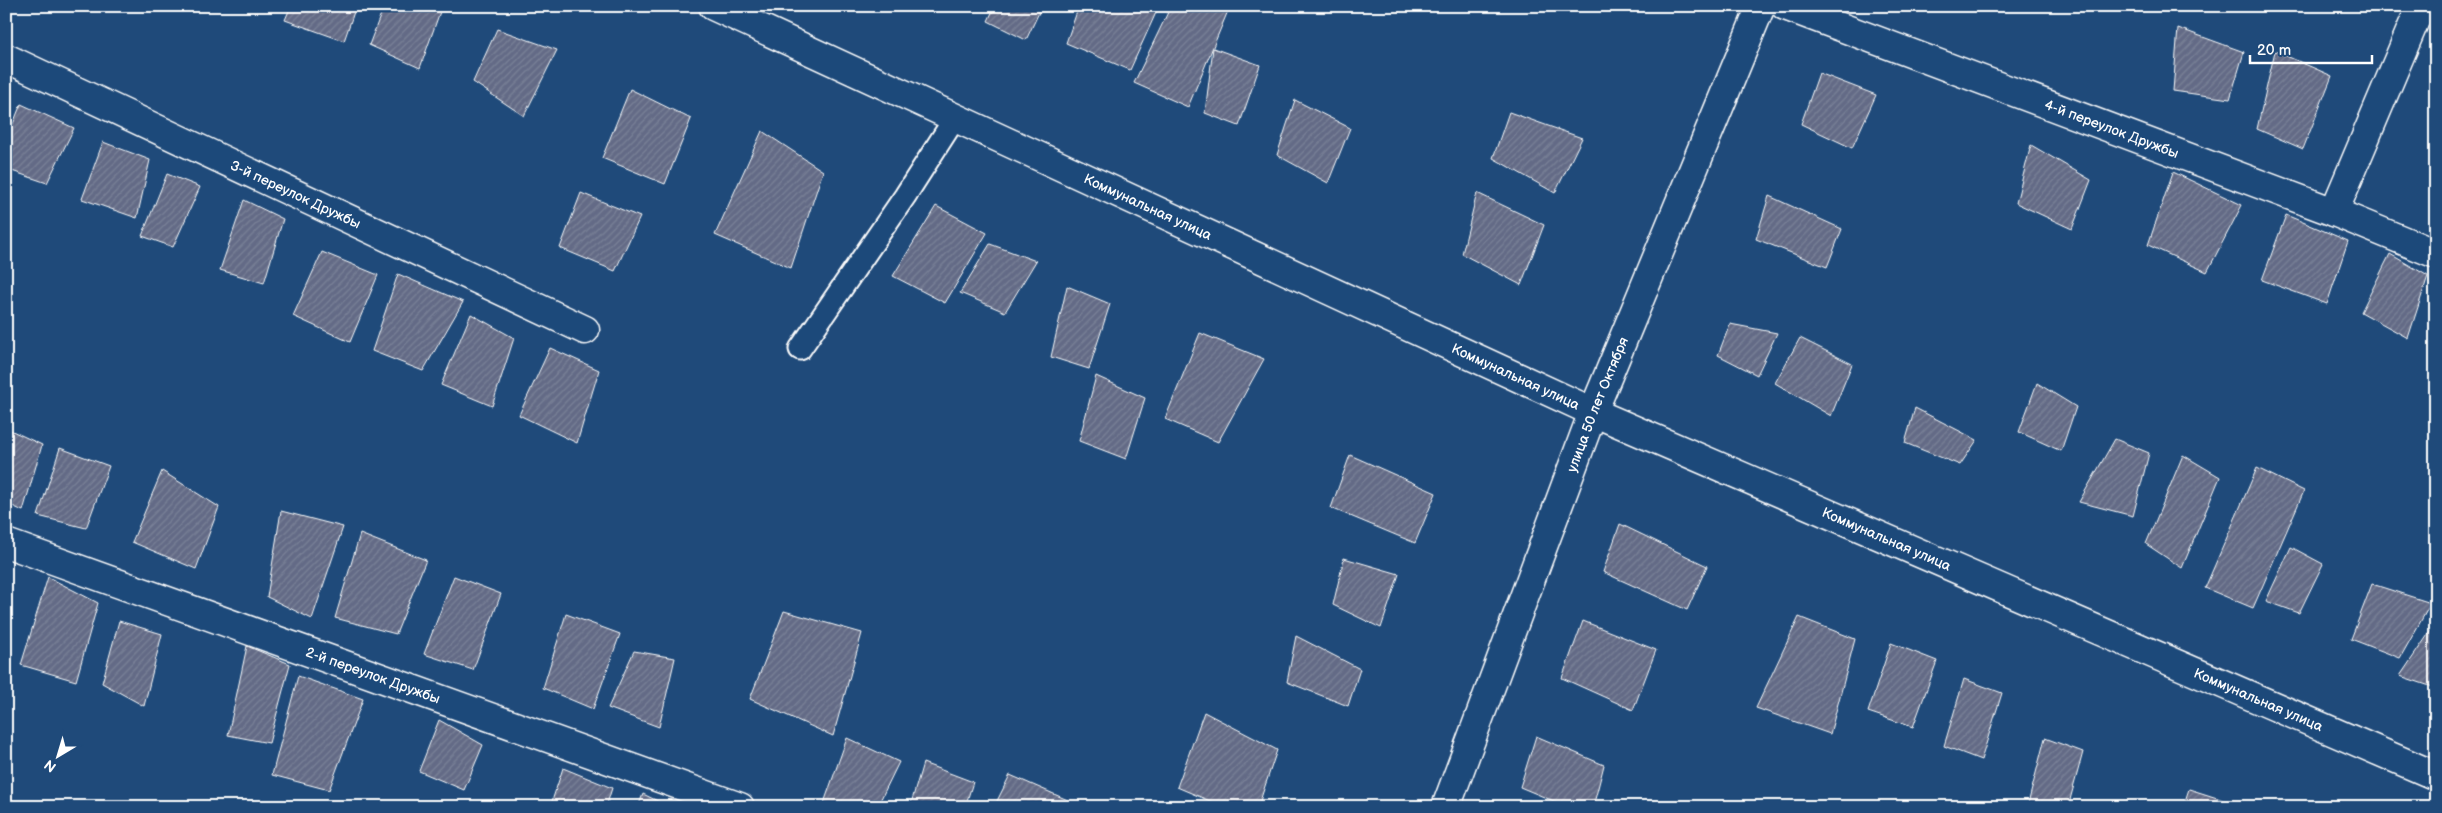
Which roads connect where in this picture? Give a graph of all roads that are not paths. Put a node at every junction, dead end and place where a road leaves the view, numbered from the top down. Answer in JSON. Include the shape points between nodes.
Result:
{"nodes":[{"id":1,"x":713,"y":6,"type":"edge"},
{"id":2,"x":1761,"y":6,"type":"edge"},
{"id":3,"x":1785,"y":6,"type":"edge"},
{"id":4,"x":2421,"y":6,"type":"edge"},
{"id":5,"x":6,"y":58,"type":"edge"},
{"id":6,"x":955,"y":118,"type":"junction"},
{"id":7,"x":2334,"y":212,"type":"junction"},
{"id":8,"x":2436,"y":254,"type":"edge"},
{"id":9,"x":585,"y":330,"type":"dead end"},
{"id":10,"x":800,"y":349,"type":"dead end"},
{"id":11,"x":1593,"y":412,"type":"junction"},
{"id":12,"x":6,"y":543,"type":"edge"},
{"id":13,"x":2436,"y":776,"type":"edge"},
{"id":14,"x":740,"y":807,"type":"edge"},
{"id":15,"x":1446,"y":807,"type":"edge"}],
"edges":[{"from":1,"to":6,"type":"street","name":"Коммунальная улица"},
{"from":2,"to":11,"type":"street","name":"улица 50 лет Октября"},
{"from":3,"to":7,"type":"street","name":"4-й переулок Дружбы"},
{"from":4,"to":7,"type":"street"},
{"from":5,"to":9,"type":"street","name":"3-й переулок Дружбы"},
{"from":6,"to":10,"type":"lane"},
{"from":6,"to":11,"type":"street","name":"Коммунальная улица"},
{"from":7,"to":8,"type":"street","name":"4-й переулок Дружбы"},
{"from":11,"to":13,"type":"street","name":"Коммунальная улица"},
{"from":11,"to":15,"type":"street","name":"улица 50 лет Октября"},
{"from":12,"to":14,"type":"street","name":"2-й переулок Дружбы"}]}
